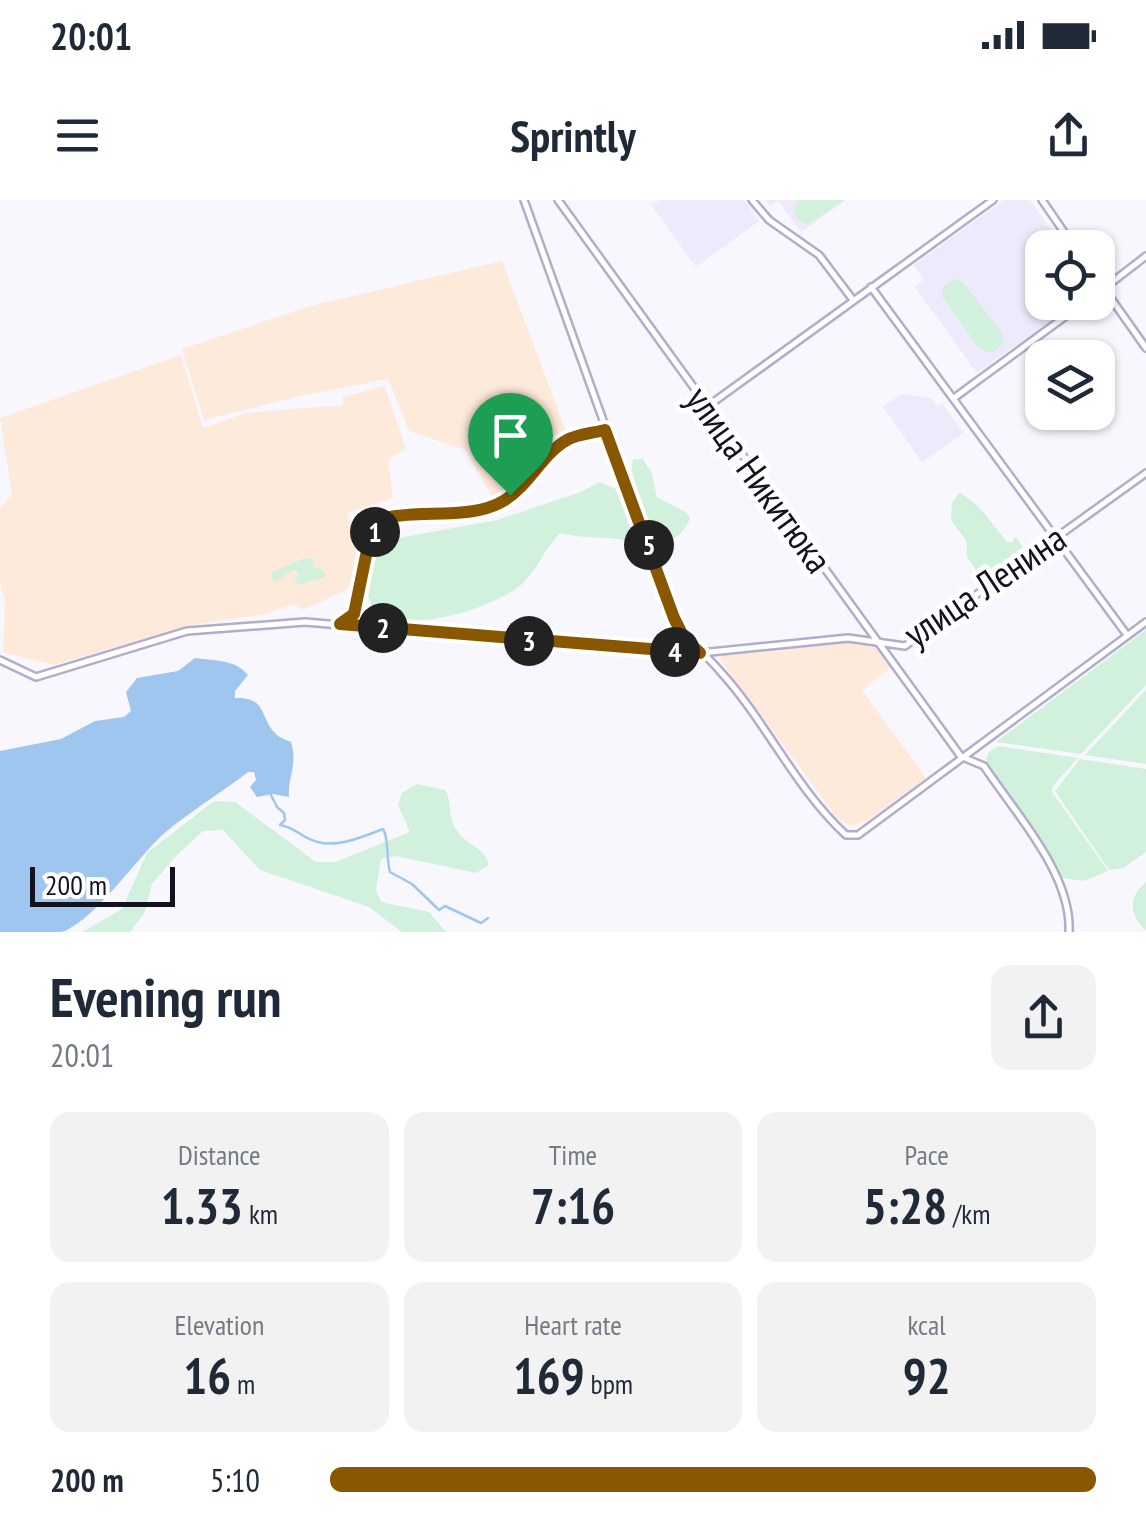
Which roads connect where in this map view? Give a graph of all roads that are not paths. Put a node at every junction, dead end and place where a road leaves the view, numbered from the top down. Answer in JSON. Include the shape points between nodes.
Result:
{"nodes":[{"id":1,"x":524,"y":200,"type":"edge"},
{"id":2,"x":558,"y":200,"type":"edge"},
{"id":3,"x":752,"y":200,"type":"edge"},
{"id":4,"x":993,"y":200,"type":"edge"},
{"id":5,"x":1042,"y":200,"type":"edge"},
{"id":6,"x":1063,"y":230,"type":"edge"},
{"id":7,"x":1146,"y":256,"type":"edge"},
{"id":8,"x":1115,"y":279,"type":"edge"},
{"id":9,"x":872,"y":287,"type":"junction"},
{"id":10,"x":853,"y":300,"type":"junction"},
{"id":11,"x":1115,"y":309,"type":"edge"},
{"id":12,"x":1060,"y":320,"type":"edge"},
{"id":13,"x":1146,"y":348,"type":"edge"},
{"id":14,"x":953,"y":399,"type":"junction"},
{"id":15,"x":708,"y":406,"type":"junction"},
{"id":16,"x":605,"y":430,"type":"junction"},
{"id":17,"x":1146,"y":473,"type":"edge"},
{"id":18,"x":1055,"y":539,"type":"junction"},
{"id":19,"x":354,"y":614,"type":"junction"},
{"id":20,"x":1146,"y":622,"type":"edge"},
{"id":21,"x":340,"y":624,"type":"junction"},
{"id":22,"x":360,"y":626,"type":"junction"},
{"id":23,"x":1128,"y":635,"type":"junction"},
{"id":24,"x":881,"y":645,"type":"junction"},
{"id":25,"x":700,"y":653,"type":"junction"},
{"id":26,"x":0,"y":660,"type":"edge"},
{"id":27,"x":986,"y":743,"type":"junction"},
{"id":28,"x":962,"y":758,"type":"junction"},
{"id":29,"x":984,"y":766,"type":"junction"},
{"id":30,"x":1069,"y":932,"type":"edge"}],
"edges":[{"from":1,"to":16,"type":"street"},
{"from":2,"to":15,"type":"street","name":"улица Никитюка"},
{"from":3,"to":10,"type":"street","via":[[814,251]]},
{"from":4,"to":9,"type":"street"},
{"from":5,"to":6,"type":"street"},
{"from":7,"to":8,"type":"street"},
{"from":9,"to":10,"type":"street"},
{"from":9,"to":14,"type":"street"},
{"from":10,"to":15,"type":"street"},
{"from":11,"to":13,"type":"street"},
{"from":12,"to":14,"type":"street"},
{"from":14,"to":18,"type":"street"},
{"from":15,"to":24,"type":"street","name":"улица Никитюка"},
{"from":16,"to":19,"type":"street","via":[[566,441],[505,500],[488,508],[390,517],[369,541]]},
{"from":16,"to":25,"type":"street","via":[[674,618]]},
{"from":17,"to":18,"type":"street","name":"улица Ленина"},
{"from":18,"to":23,"type":"street"},
{"from":18,"to":24,"type":"street","name":"улица Ленина","via":[[905,646]]},
{"from":19,"to":21,"type":"street"},
{"from":19,"to":22,"type":"street"},
{"from":20,"to":23,"type":"street"},
{"from":21,"to":22,"type":"street","name":"улица Ленина"},
{"from":21,"to":26,"type":"street","name":"улица Ленина","via":[[187,632],[36,677]]},
{"from":22,"to":25,"type":"street","name":"улица Ленина"},
{"from":23,"to":27,"type":"street"},
{"from":24,"to":25,"type":"street","name":"улица Ленина","via":[[848,638]]},
{"from":24,"to":28,"type":"street","name":"улица Никитюка"},
{"from":25,"to":28,"type":"street","via":[[846,835],[858,835]]},
{"from":27,"to":28,"type":"street"},
{"from":27,"to":29,"type":"street"},
{"from":28,"to":29,"type":"street"},
{"from":29,"to":30,"type":"street","via":[[1060,881]]}]}
